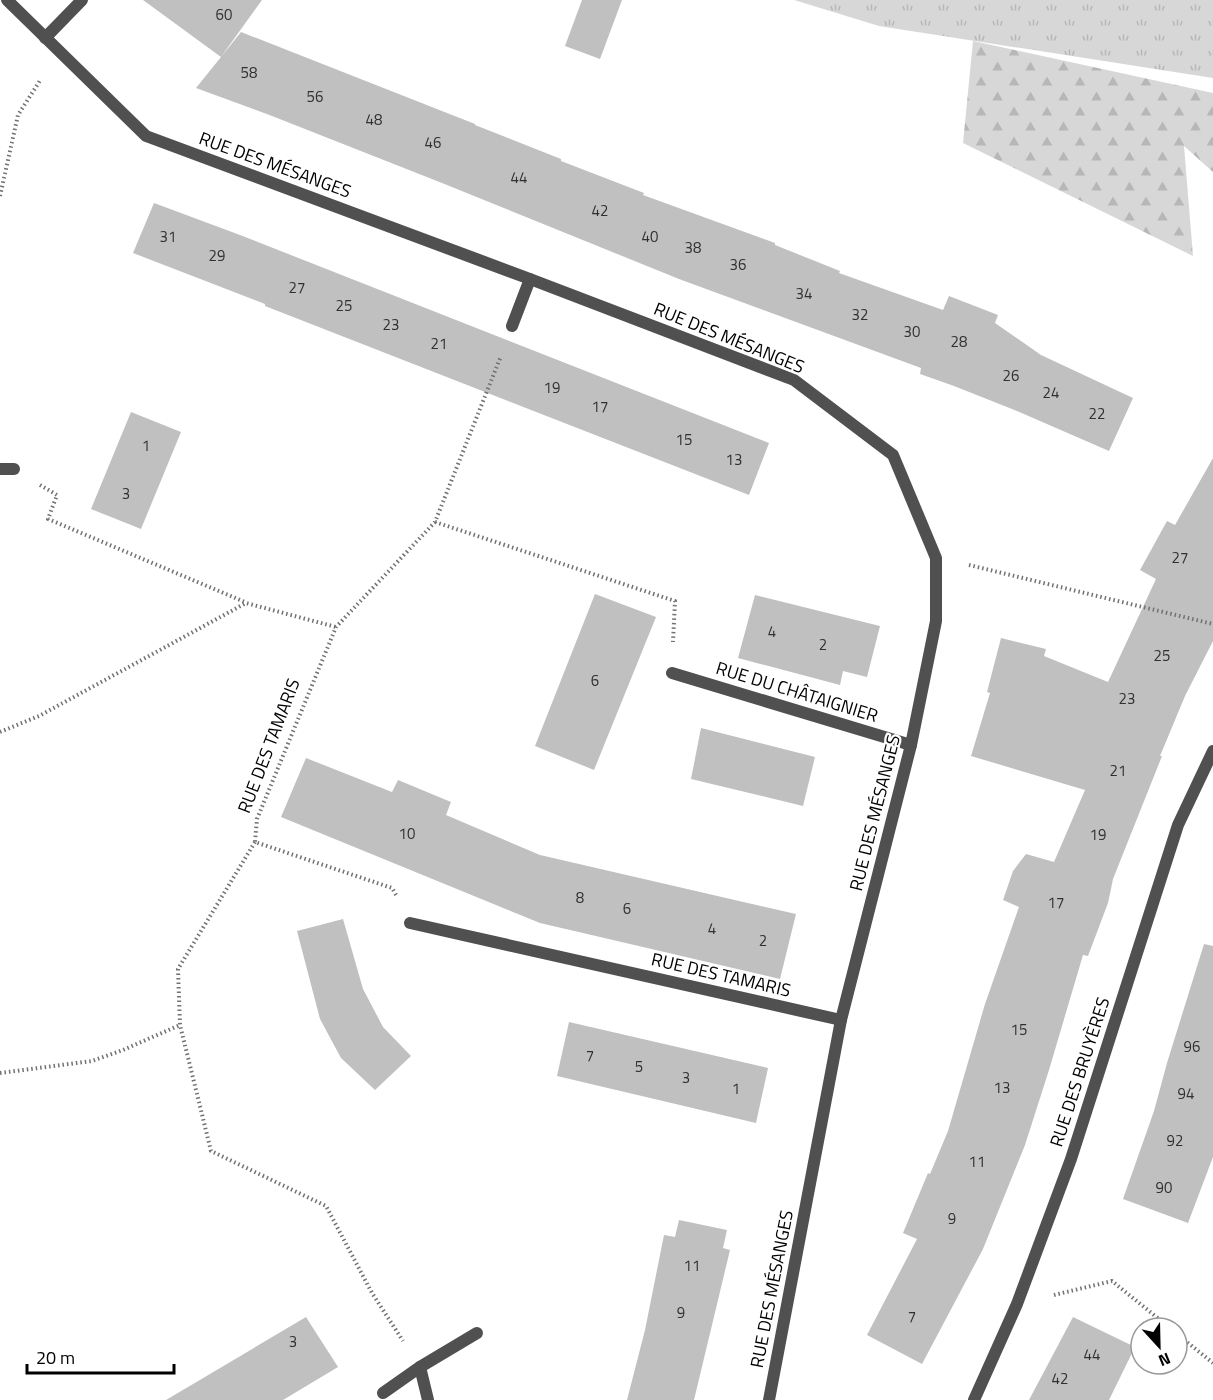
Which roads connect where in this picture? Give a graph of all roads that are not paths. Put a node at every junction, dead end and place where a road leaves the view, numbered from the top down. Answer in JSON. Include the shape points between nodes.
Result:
{"nodes":[{"id":1,"x":7,"y":0,"type":"edge"},
{"id":2,"x":82,"y":0,"type":"edge"},
{"id":3,"x":45,"y":38,"type":"junction"},
{"id":4,"x":530,"y":279,"type":"junction"},
{"id":5,"x":512,"y":326,"type":"road end"},
{"id":6,"x":14,"y":469,"type":"road end"},
{"id":7,"x":0,"y":470,"type":"edge"},
{"id":8,"x":672,"y":673,"type":"road end"},
{"id":9,"x":911,"y":745,"type":"junction"},
{"id":10,"x":1213,"y":752,"type":"edge"},
{"id":11,"x":410,"y":923,"type":"road end"},
{"id":12,"x":841,"y":1020,"type":"junction"},
{"id":13,"x":477,"y":1333,"type":"dead end"},
{"id":14,"x":420,"y":1367,"type":"junction"},
{"id":15,"x":383,"y":1393,"type":"dead end"},
{"id":16,"x":428,"y":1400,"type":"edge"},
{"id":17,"x":769,"y":1400,"type":"edge"},
{"id":18,"x":974,"y":1400,"type":"edge"}],
"edges":[{"from":1,"to":3,"type":"street","name":"RUE DES MÉSANGES"},
{"from":2,"to":3,"type":"street"},
{"from":3,"to":4,"type":"street","name":"RUE DES MÉSANGES","via":[[146,136]]},
{"from":4,"to":5,"type":"street"},
{"from":4,"to":9,"type":"street","name":"RUE DES MÉSANGES","via":[[794,380],[893,455],[936,558],[936,621]]},
{"from":6,"to":7,"type":"street"},
{"from":8,"to":9,"type":"street","name":"RUE DU CHÂTAIGNIER"},
{"from":9,"to":12,"type":"street","name":"RUE DES MÉSANGES"},
{"from":10,"to":18,"type":"street","name":"RUE DES BRUYÈRES","via":[[1178,825],[1071,1159],[1017,1305]]},
{"from":11,"to":12,"type":"street","name":"RUE DES TAMARIS"},
{"from":12,"to":17,"type":"street","name":"RUE DES MÉSANGES"},
{"from":13,"to":14,"type":"street"},
{"from":14,"to":15,"type":"street"},
{"from":14,"to":16,"type":"street"}]}
